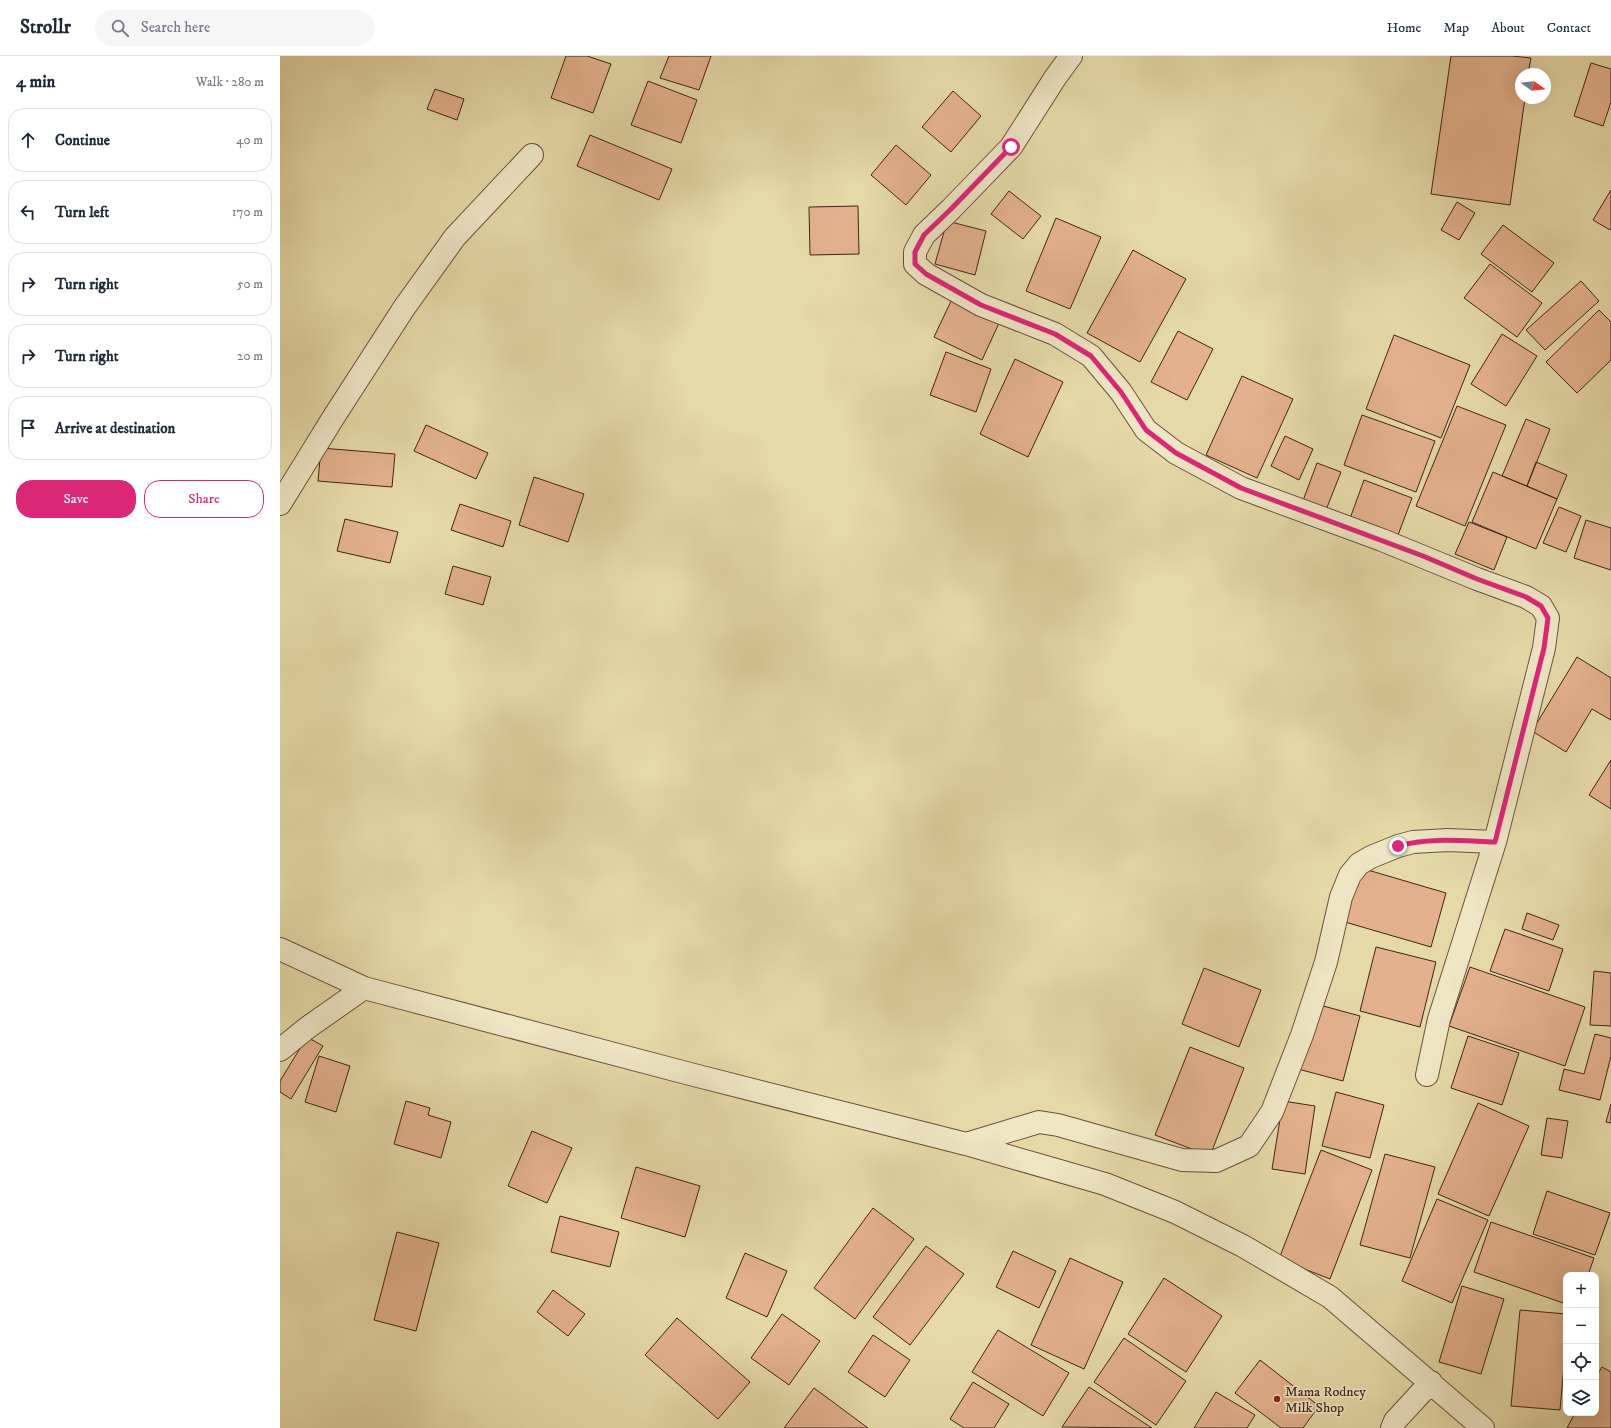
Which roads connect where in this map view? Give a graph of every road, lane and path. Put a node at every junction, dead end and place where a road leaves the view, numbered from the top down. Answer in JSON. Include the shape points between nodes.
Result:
{"nodes":[{"id":1,"x":1071,"y":56,"type":"edge"},
{"id":2,"x":532,"y":155,"type":"dead end"},
{"id":3,"x":280,"y":504,"type":"edge"},
{"id":4,"x":1495,"y":842,"type":"junction"},
{"id":5,"x":280,"y":949,"type":"edge"},
{"id":6,"x":364,"y":988,"type":"junction"},
{"id":7,"x":280,"y":1050,"type":"edge"},
{"id":8,"x":1427,"y":1075,"type":"dead end"},
{"id":9,"x":966,"y":1144,"type":"junction"},
{"id":10,"x":1431,"y":1382,"type":"junction"},
{"id":11,"x":1392,"y":1428,"type":"edge"},
{"id":12,"x":1483,"y":1428,"type":"edge"}],
"edges":[{"from":1,"to":4,"type":"street","via":[[1011,147],[924,235],[915,252],[915,264],[926,274],[981,305],[1055,334],[1091,356],[1121,392],[1146,430],[1176,453],[1241,488],[1526,597],[1541,606],[1548,618],[1544,648]]},
{"from":2,"to":3,"type":"street","via":[[455,237],[400,314]]},
{"from":4,"to":8,"type":"street","via":[[1439,1019]]},
{"from":4,"to":9,"type":"street","via":[[1413,842],[1359,864],[1350,875],[1341,897],[1326,962],[1302,1035],[1272,1112],[1249,1146],[1216,1161],[1182,1160],[1039,1122]]},
{"from":5,"to":6,"type":"street"},
{"from":6,"to":7,"type":"street"},
{"from":6,"to":9,"type":"street"},
{"from":9,"to":10,"type":"street","via":[[1105,1184],[1175,1212],[1244,1246],[1330,1297]]},
{"from":10,"to":11,"type":"street","via":[[1395,1421]]},
{"from":10,"to":12,"type":"street"}]}
